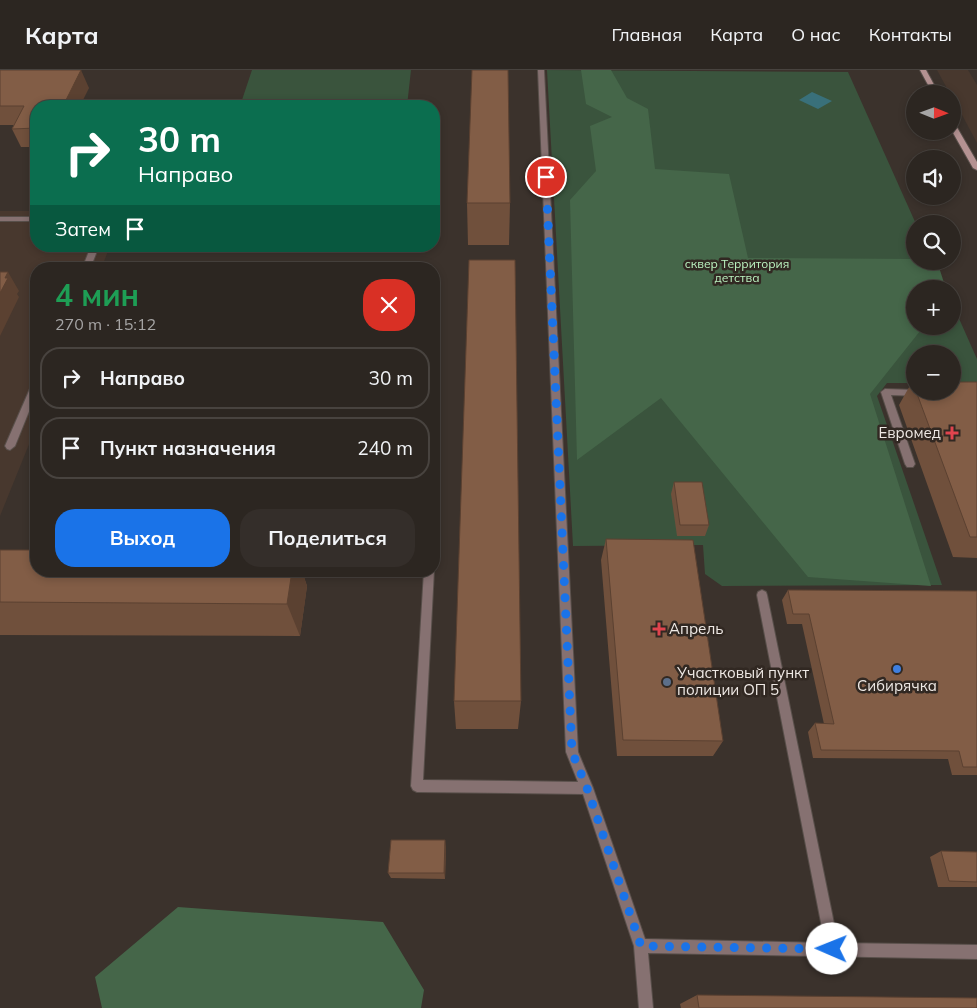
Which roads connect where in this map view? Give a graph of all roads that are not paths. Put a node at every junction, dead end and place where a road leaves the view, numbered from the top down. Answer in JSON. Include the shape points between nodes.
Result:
{"nodes":[{"id":1,"x":540,"y":70,"type":"edge"},
{"id":2,"x":923,"y":70,"type":"edge"},
{"id":3,"x":931,"y":85,"type":"edge"},
{"id":4,"x":961,"y":140,"type":"edge"},
{"id":5,"x":977,"y":168,"type":"edge"},
{"id":6,"x":0,"y":218,"type":"edge"},
{"id":7,"x":30,"y":219,"type":"edge"},
{"id":8,"x":906,"y":392,"type":"edge"},
{"id":9,"x":30,"y":398,"type":"edge"},
{"id":10,"x":10,"y":446,"type":"dead end"},
{"id":11,"x":910,"y":464,"type":"dead end"},
{"id":12,"x":430,"y":577,"type":"edge"},
{"id":13,"x":762,"y":595,"type":"dead end"},
{"id":14,"x":587,"y":788,"type":"junction"},
{"id":15,"x":641,"y":946,"type":"junction"},
{"id":16,"x":832,"y":949,"type":"junction"},
{"id":17,"x":977,"y":952,"type":"edge"},
{"id":18,"x":646,"y":1008,"type":"edge"}],
"edges":[{"from":1,"to":14,"type":"lane","via":[[572,752]]},
{"from":2,"to":3,"type":"main road"},
{"from":4,"to":5,"type":"main road"},
{"from":6,"to":7,"type":"lane"},
{"from":8,"to":11,"type":"lane","via":[[884,392]]},
{"from":9,"to":10,"type":"lane"},
{"from":12,"to":14,"type":"lane","via":[[417,786]]},
{"from":13,"to":16,"type":"lane"},
{"from":14,"to":15,"type":"lane"},
{"from":15,"to":16,"type":"lane"},
{"from":15,"to":18,"type":"lane"},
{"from":16,"to":17,"type":"lane"}]}
